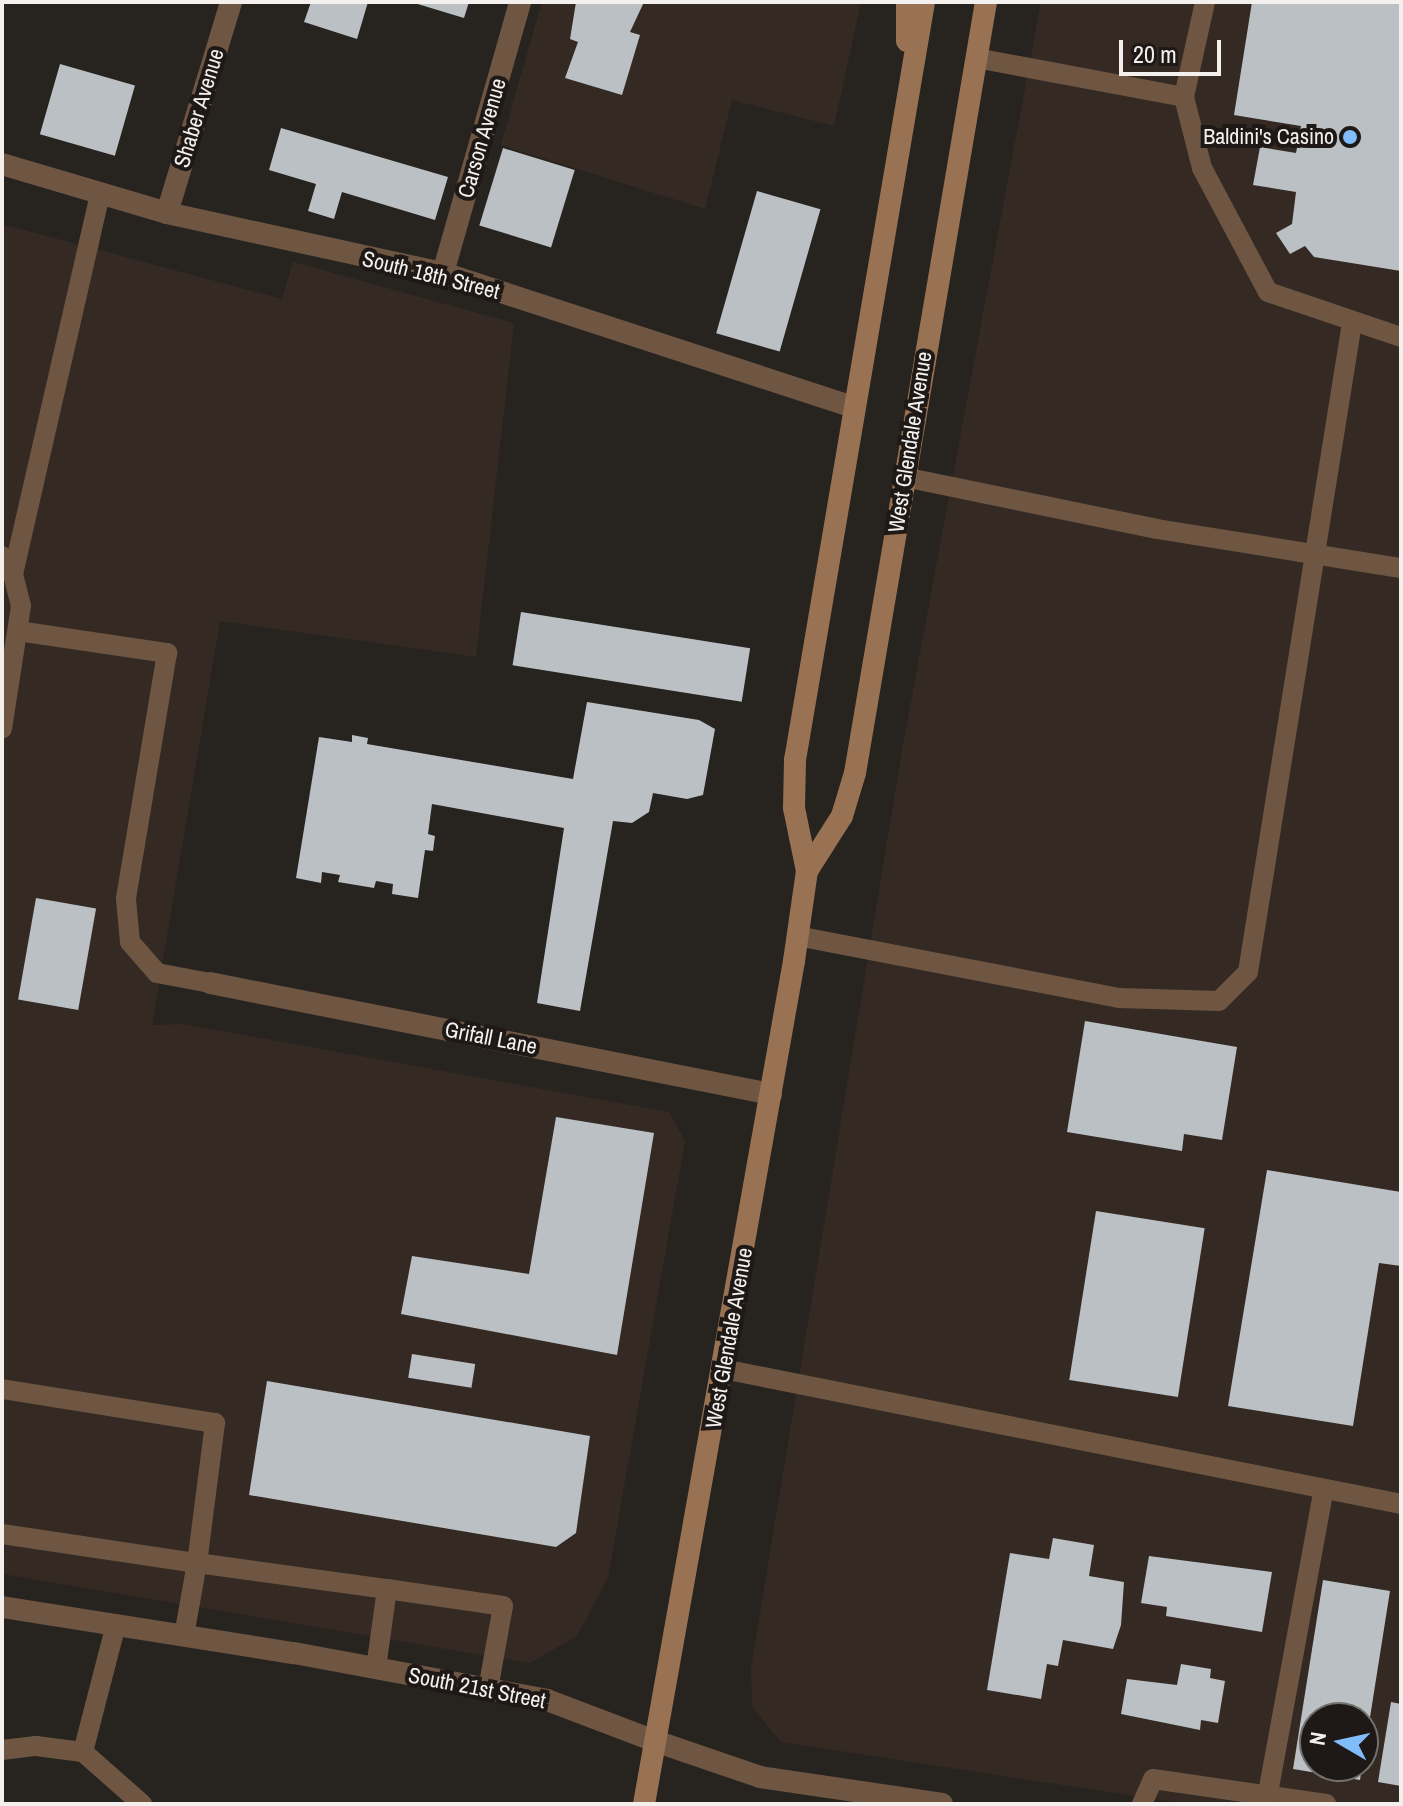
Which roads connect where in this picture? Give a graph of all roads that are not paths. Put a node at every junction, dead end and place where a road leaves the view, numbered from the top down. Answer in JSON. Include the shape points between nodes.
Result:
{"nodes":[{"id":1,"x":231,"y":2,"type":"edge"},
{"id":2,"x":520,"y":2,"type":"edge"},
{"id":3,"x":907,"y":2,"type":"edge"},
{"id":4,"x":924,"y":2,"type":"edge"},
{"id":5,"x":986,"y":2,"type":"edge"},
{"id":6,"x":995,"y":2,"type":"edge"},
{"id":7,"x":1205,"y":2,"type":"edge"},
{"id":8,"x":976,"y":55,"type":"junction"},
{"id":9,"x":1184,"y":97,"type":"junction"},
{"id":10,"x":905,"y":108,"type":"junction"},
{"id":11,"x":2,"y":164,"type":"edge"},
{"id":12,"x":100,"y":193,"type":"junction"},
{"id":13,"x":167,"y":213,"type":"junction"},
{"id":14,"x":443,"y":273,"type":"junction"},
{"id":15,"x":1352,"y":323,"type":"junction"},
{"id":16,"x":1401,"y":337,"type":"edge"},
{"id":17,"x":853,"y":407,"type":"junction"},
{"id":18,"x":904,"y":477,"type":"junction"},
{"id":19,"x":1315,"y":554,"type":"junction"},
{"id":20,"x":8,"y":565,"type":"edge"},
{"id":21,"x":1401,"y":568,"type":"edge"},
{"id":22,"x":18,"y":631,"type":"junction"},
{"id":23,"x":2,"y":729,"type":"edge"},
{"id":24,"x":807,"y":871,"type":"junction"},
{"id":25,"x":797,"y":936,"type":"junction"},
{"id":26,"x":210,"y":983,"type":"joint"},
{"id":27,"x":771,"y":1094,"type":"junction"},
{"id":28,"x":723,"y":1369,"type":"junction"},
{"id":29,"x":2,"y":1389,"type":"edge"},
{"id":30,"x":1324,"y":1489,"type":"junction"},
{"id":31,"x":1401,"y":1504,"type":"edge"},
{"id":32,"x":2,"y":1534,"type":"edge"},
{"id":33,"x":197,"y":1563,"type":"junction"},
{"id":34,"x":387,"y":1589,"type":"junction"},
{"id":35,"x":2,"y":1607,"type":"edge"},
{"id":36,"x":116,"y":1624,"type":"junction"},
{"id":37,"x":184,"y":1636,"type":"junction"},
{"id":38,"x":376,"y":1668,"type":"junction"},
{"id":39,"x":488,"y":1689,"type":"junction"},
{"id":40,"x":655,"y":1741,"type":"junction"},
{"id":41,"x":2,"y":1750,"type":"edge"},
{"id":42,"x":83,"y":1752,"type":"junction"},
{"id":43,"x":1267,"y":1799,"type":"edge"},
{"id":44,"x":142,"y":1804,"type":"edge"},
{"id":45,"x":644,"y":1804,"type":"edge"},
{"id":46,"x":942,"y":1804,"type":"edge"},
{"id":47,"x":1142,"y":1804,"type":"edge"},
{"id":48,"x":1326,"y":1804,"type":"edge"}],
"edges":[{"from":1,"to":13,"type":"street","name":"Shaber Avenue"},
{"from":2,"to":14,"type":"street","name":"Carson Avenue"},
{"from":3,"to":10,"type":"main road"},
{"from":4,"to":10,"type":"main road","name":"West Glendale Avenue"},
{"from":5,"to":8,"type":"main road","name":"West Glendale Avenue"},
{"from":6,"to":8,"type":"main road"},
{"from":7,"to":9,"type":"lane"},
{"from":8,"to":9,"type":"lane"},
{"from":8,"to":18,"type":"main road","name":"West Glendale Avenue"},
{"from":9,"to":15,"type":"lane","via":[[1202,168],[1268,292]]},
{"from":10,"to":17,"type":"main road","name":"West Glendale Avenue"},
{"from":11,"to":12,"type":"street","name":"South 18th Street"},
{"from":12,"to":13,"type":"street","name":"South 18th Street"},
{"from":12,"to":20,"type":"lane"},
{"from":13,"to":14,"type":"street","name":"South 18th Street"},
{"from":14,"to":17,"type":"street","name":"South 18th Street"},
{"from":15,"to":16,"type":"lane"},
{"from":15,"to":19,"type":"lane"},
{"from":17,"to":24,"type":"main road","name":"West Glendale Avenue","via":[[795,760],[794,808]]},
{"from":18,"to":19,"type":"lane","via":[[1157,529]]},
{"from":18,"to":24,"type":"main road","name":"West Glendale Avenue","via":[[855,773],[842,816]]},
{"from":19,"to":21,"type":"lane"},
{"from":19,"to":25,"type":"lane","via":[[1248,972],[1219,1001],[1119,998]]},
{"from":20,"to":22,"type":"lane","via":[[21,606]]},
{"from":22,"to":23,"type":"lane"},
{"from":22,"to":26,"type":"lane","via":[[167,653],[126,899],[130,942],[157,973]]},
{"from":24,"to":25,"type":"main road","name":"West Glendale Avenue"},
{"from":25,"to":27,"type":"main road","name":"West Glendale Avenue"},
{"from":26,"to":27,"type":"street","name":"Grifall Lane"},
{"from":27,"to":28,"type":"main road","name":"West Glendale Avenue"},
{"from":28,"to":30,"type":"lane"},
{"from":28,"to":40,"type":"main road","name":"West Glendale Avenue"},
{"from":29,"to":33,"type":"lane","via":[[215,1423]]},
{"from":30,"to":31,"type":"lane"},
{"from":30,"to":43,"type":"lane"},
{"from":32,"to":33,"type":"lane"},
{"from":33,"to":34,"type":"lane"},
{"from":33,"to":37,"type":"lane"},
{"from":34,"to":38,"type":"lane"},
{"from":34,"to":39,"type":"lane","via":[[503,1606]]},
{"from":35,"to":36,"type":"street","name":"South 21st Street"},
{"from":36,"to":37,"type":"street","name":"South 21st Street"},
{"from":36,"to":42,"type":"lane"},
{"from":37,"to":38,"type":"street","name":"South 21st Street"},
{"from":38,"to":39,"type":"street","name":"South 21st Street"},
{"from":39,"to":40,"type":"street","name":"South 21st Street","via":[[547,1700]]},
{"from":40,"to":45,"type":"main road","name":"West Glendale Avenue"},
{"from":40,"to":46,"type":"street","name":"South 21st Street","via":[[760,1777]]},
{"from":41,"to":42,"type":"lane","via":[[36,1746]]},
{"from":42,"to":44,"type":"lane"},
{"from":43,"to":47,"type":"lane","via":[[1153,1779]]},
{"from":43,"to":48,"type":"lane"}]}
